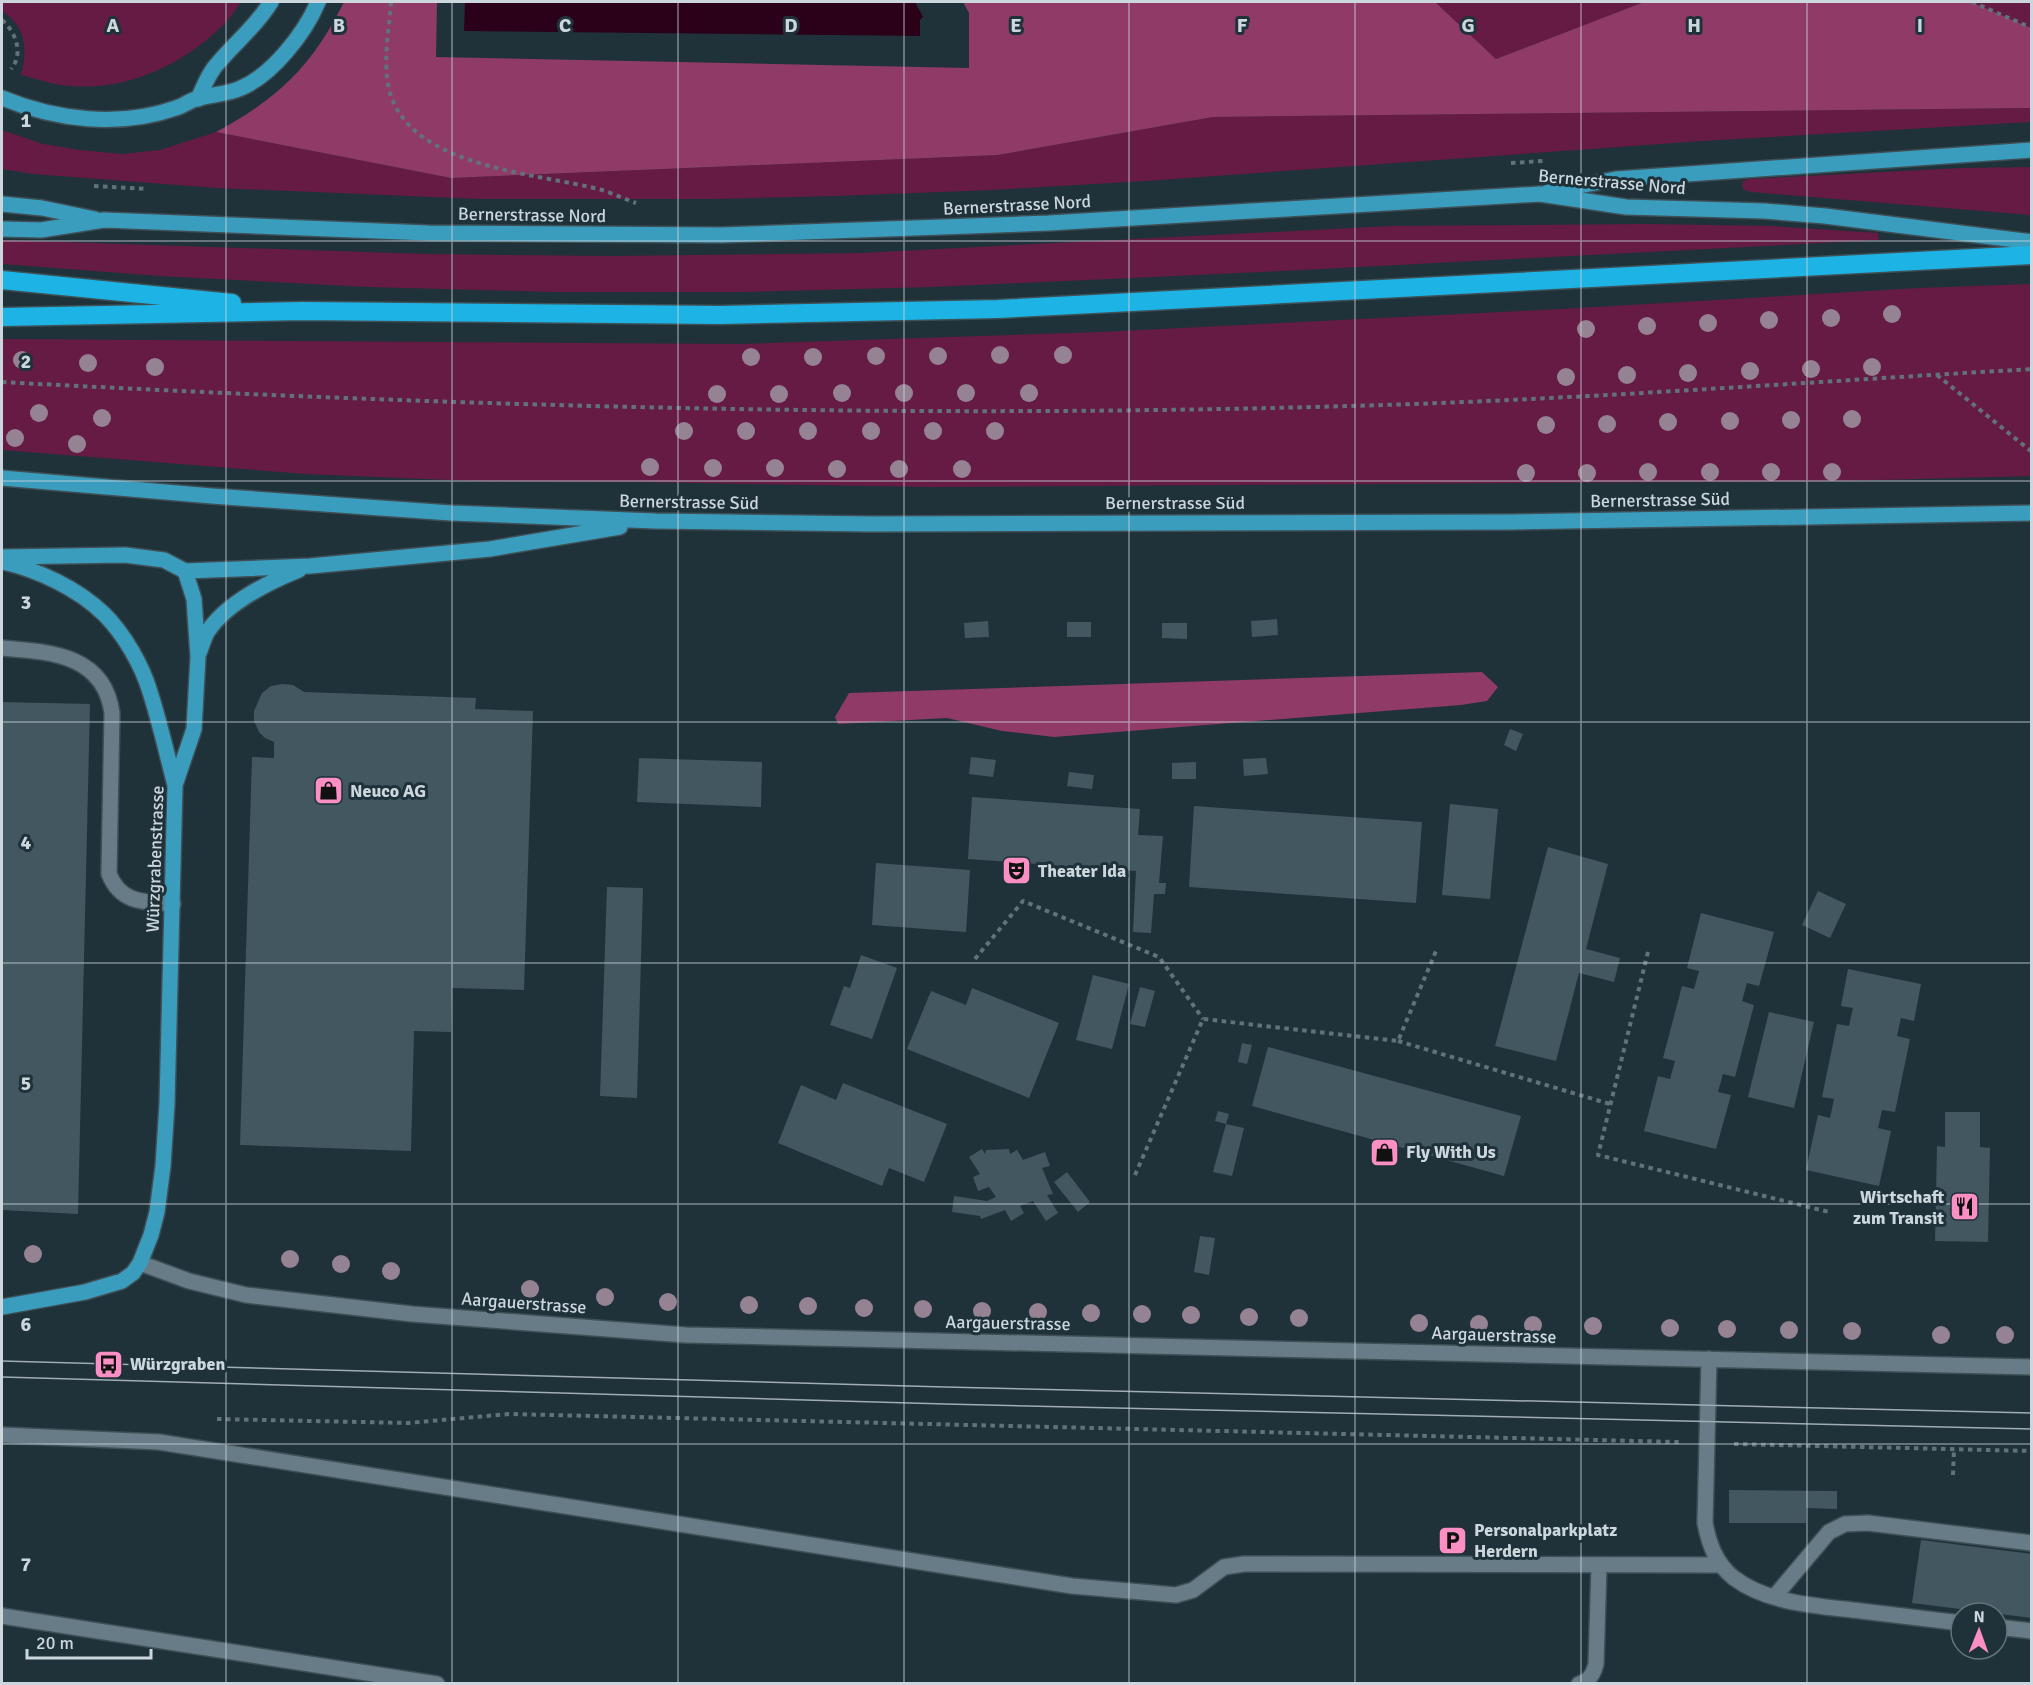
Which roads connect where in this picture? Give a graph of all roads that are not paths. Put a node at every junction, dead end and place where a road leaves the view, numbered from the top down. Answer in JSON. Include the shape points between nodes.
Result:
{"nodes":[{"id":1,"x":272,"y":2,"type":"edge"},
{"id":2,"x":318,"y":2,"type":"edge"},
{"id":3,"x":2,"y":98,"type":"edge"},
{"id":4,"x":198,"y":99,"type":"junction"},
{"id":5,"x":2031,"y":150,"type":"edge"},
{"id":6,"x":1540,"y":194,"type":"junction"},
{"id":7,"x":2,"y":204,"type":"edge"},
{"id":8,"x":104,"y":220,"type":"junction"},
{"id":9,"x":2,"y":229,"type":"edge"},
{"id":10,"x":2031,"y":242,"type":"edge"},
{"id":11,"x":2031,"y":255,"type":"edge"},
{"id":12,"x":2,"y":280,"type":"edge"},
{"id":13,"x":302,"y":311,"type":"junction"},
{"id":14,"x":2,"y":317,"type":"edge"},
{"id":15,"x":2,"y":478,"type":"edge"},
{"id":16,"x":2031,"y":513,"type":"edge"},
{"id":17,"x":655,"y":521,"type":"junction"},
{"id":18,"x":2,"y":556,"type":"edge"},
{"id":19,"x":2,"y":562,"type":"edge"},
{"id":20,"x":310,"y":566,"type":"junction"},
{"id":21,"x":185,"y":571,"type":"junction"},
{"id":22,"x":2,"y":648,"type":"edge"},
{"id":23,"x":198,"y":657,"type":"junction"},
{"id":24,"x":175,"y":785,"type":"junction"},
{"id":25,"x":173,"y":904,"type":"junction"},
{"id":26,"x":140,"y":1263,"type":"junction"},
{"id":27,"x":2,"y":1307,"type":"edge"},
{"id":28,"x":1709,"y":1359,"type":"junction"},
{"id":29,"x":2031,"y":1367,"type":"edge"},
{"id":30,"x":2,"y":1435,"type":"edge"},
{"id":31,"x":2031,"y":1543,"type":"edge"},
{"id":32,"x":1599,"y":1565,"type":"junction"},
{"id":33,"x":1721,"y":1565,"type":"junction"},
{"id":34,"x":1775,"y":1596,"type":"junction"},
{"id":35,"x":2,"y":1616,"type":"edge"},
{"id":36,"x":1949,"y":1622,"type":"edge"},
{"id":37,"x":2009,"y":1628,"type":"edge"},
{"id":38,"x":2031,"y":1631,"type":"edge"},
{"id":39,"x":437,"y":1683,"type":"edge"},
{"id":40,"x":1579,"y":1683,"type":"edge"}],
"edges":[{"from":1,"to":4,"type":"main road","via":[[219,62]]},
{"from":2,"to":4,"type":"main road","via":[[292,44],[267,72],[243,88]]},
{"from":3,"to":4,"type":"main road","via":[[41,112],[91,120],[145,116]]},
{"from":5,"to":6,"type":"main road","via":[[1616,179]]},
{"from":6,"to":8,"type":"main road","name":"Bernerstrasse Nord","via":[[1048,223],[721,235],[428,233]]},
{"from":6,"to":10,"type":"main road","name":"Bernerstrasse Nord","via":[[1626,207],[1825,216]]},
{"from":7,"to":8,"type":"main road"},
{"from":8,"to":9,"type":"main road","name":"Bernerstrasse Nord","via":[[41,230]]},
{"from":11,"to":13,"type":"highway","via":[[998,309],[721,315]]},
{"from":12,"to":13,"type":"highway"},
{"from":13,"to":14,"type":"highway"},
{"from":15,"to":17,"type":"main road","name":"Bernerstrasse Süd","via":[[318,504]]},
{"from":16,"to":17,"type":"main road","name":"Bernerstrasse Süd","via":[[1488,522]]},
{"from":17,"to":20,"type":"main road","via":[[489,549]]},
{"from":18,"to":21,"type":"main road","via":[[125,555],[164,560]]},
{"from":19,"to":24,"type":"main road","via":[[36,573],[77,594],[104,614],[123,638],[150,691]]},
{"from":20,"to":21,"type":"main road"},
{"from":20,"to":23,"type":"main road","via":[[270,581],[233,606],[208,631]]},
{"from":21,"to":23,"type":"main road","name":"Würzgrabenstrasse","via":[[194,599]]},
{"from":22,"to":25,"type":"street","via":[[60,655],[88,669],[106,689],[112,712],[112,881],[132,899]]},
{"from":23,"to":24,"type":"main road","name":"Würzgrabenstrasse","via":[[195,729]]},
{"from":24,"to":25,"type":"main road","name":"Würzgrabenstrasse"},
{"from":25,"to":26,"type":"main road","name":"Würzgrabenstrasse","via":[[164,1166],[157,1212]]},
{"from":26,"to":27,"type":"main road","via":[[122,1281],[106,1287]]},
{"from":26,"to":28,"type":"street","name":"Aargauerstrasse","via":[[189,1281],[246,1294],[411,1314],[686,1335]]},
{"from":28,"to":29,"type":"street","name":"Aargauerstrasse"},
{"from":28,"to":33,"type":"street","via":[[1705,1523],[1710,1545]]},
{"from":30,"to":32,"type":"street","via":[[159,1442],[1072,1586],[1157,1594],[1184,1594],[1234,1564]]},
{"from":31,"to":34,"type":"street","via":[[1868,1523],[1845,1524],[1829,1532]]},
{"from":32,"to":33,"type":"street"},
{"from":32,"to":40,"type":"street","via":[[1596,1664],[1593,1675]]},
{"from":33,"to":34,"type":"street","via":[[1745,1586]]},
{"from":34,"to":36,"type":"street","via":[[1819,1606]]},
{"from":35,"to":39,"type":"street"},
{"from":37,"to":38,"type":"street"}]}
